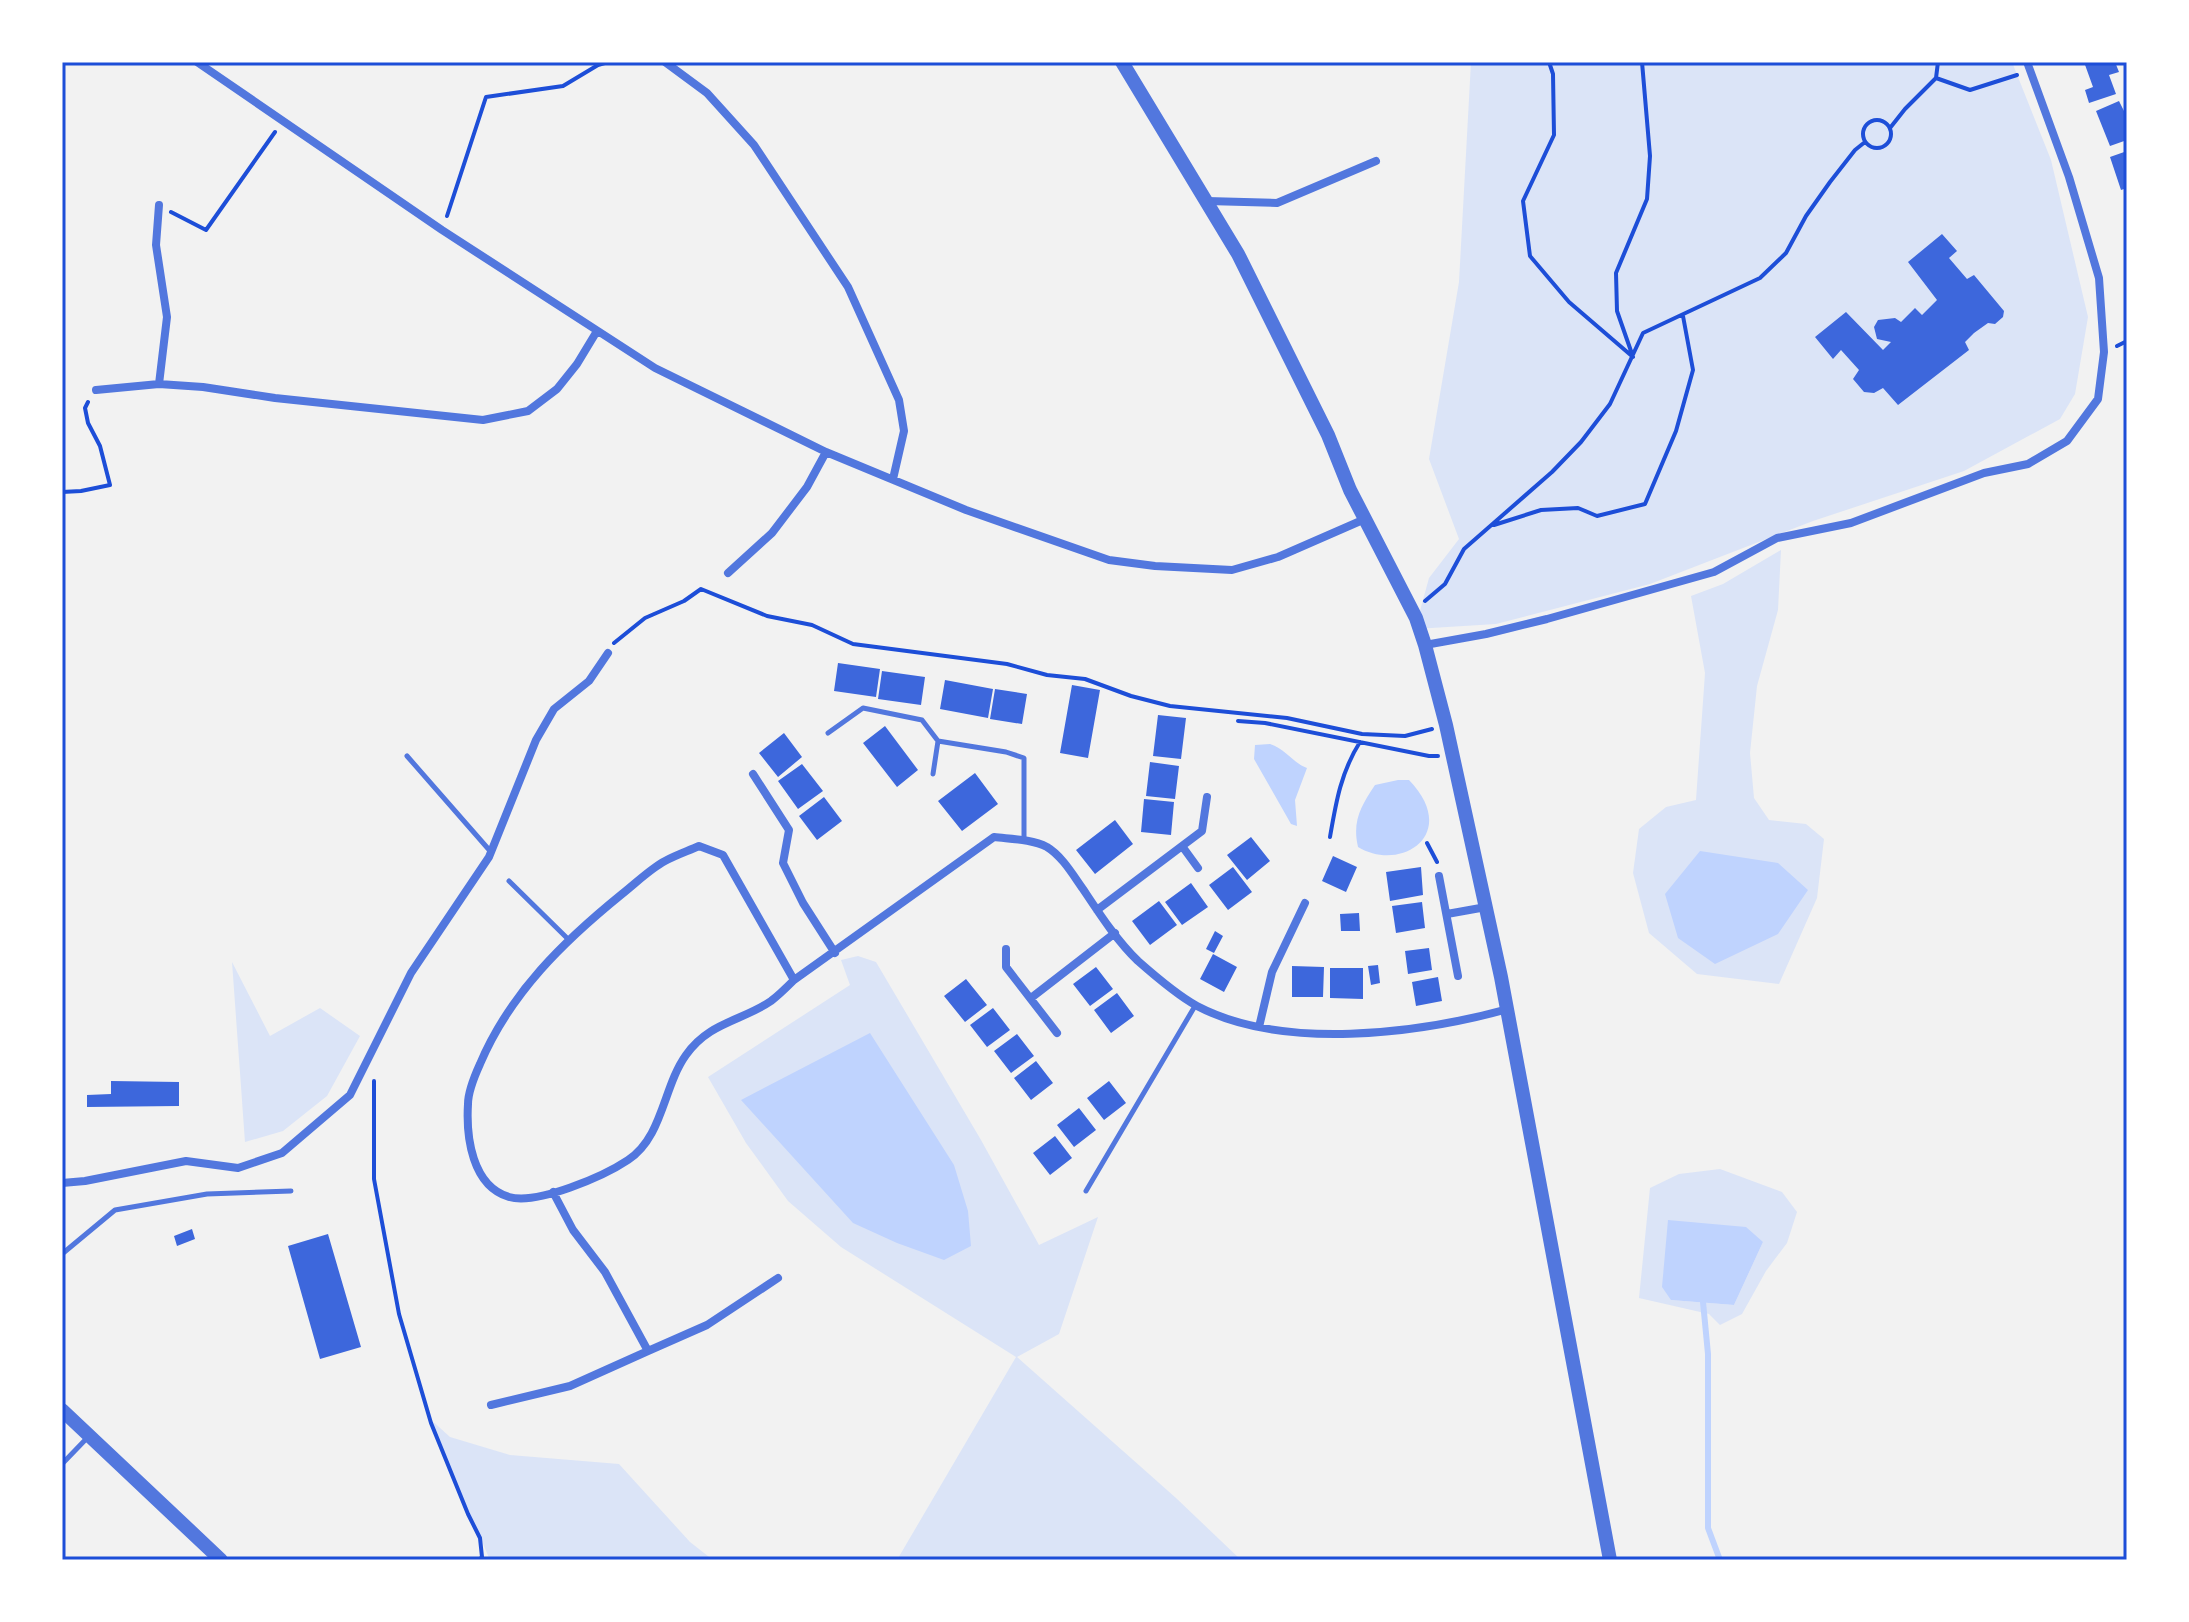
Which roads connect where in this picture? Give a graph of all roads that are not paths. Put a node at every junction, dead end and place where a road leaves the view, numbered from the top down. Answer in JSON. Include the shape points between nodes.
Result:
{"nodes":[{"id":1,"x":197,"y":62,"type":"edge"},
{"id":2,"x":665,"y":62,"type":"edge"},
{"id":3,"x":1122,"y":62,"type":"edge"},
{"id":4,"x":2029,"y":66,"type":"edge"},
{"id":5,"x":1376,"y":161,"type":"dead end"},
{"id":6,"x":1207,"y":201,"type":"junction"},
{"id":7,"x":159,"y":205,"type":"road end"},
{"id":8,"x":597,"y":331,"type":"junction"},
{"id":9,"x":159,"y":384,"type":"junction"},
{"id":10,"x":96,"y":390,"type":"road end"},
{"id":11,"x":826,"y":452,"type":"junction"},
{"id":12,"x":893,"y":479,"type":"junction"},
{"id":13,"x":1366,"y":519,"type":"junction"},
{"id":14,"x":728,"y":573,"type":"dead end"},
{"id":15,"x":1425,"y":645,"type":"junction"},
{"id":16,"x":608,"y":653,"type":"road end"},
{"id":17,"x":828,"y":733,"type":"dead end"},
{"id":18,"x":938,"y":741,"type":"junction"},
{"id":19,"x":407,"y":756,"type":"dead end"},
{"id":20,"x":753,"y":774,"type":"dead end"},
{"id":21,"x":933,"y":774,"type":"dead end"},
{"id":22,"x":1207,"y":797,"type":"dead end"},
{"id":23,"x":1024,"y":841,"type":"junction"},
{"id":24,"x":1182,"y":846,"type":"junction"},
{"id":25,"x":491,"y":852,"type":"junction"},
{"id":26,"x":1198,"y":868,"type":"dead end"},
{"id":27,"x":1439,"y":876,"type":"road end"},
{"id":28,"x":509,"y":881,"type":"dead end"},
{"id":29,"x":1305,"y":903,"type":"dead end"},
{"id":30,"x":1486,"y":907,"type":"junction"},
{"id":31,"x":1097,"y":910,"type":"junction"},
{"id":32,"x":1447,"y":914,"type":"junction"},
{"id":33,"x":1115,"y":933,"type":"junction"},
{"id":34,"x":568,"y":939,"type":"junction"},
{"id":35,"x":1006,"y":949,"type":"dead end"},
{"id":36,"x":835,"y":953,"type":"junction"},
{"id":37,"x":1458,"y":976,"type":"dead end"},
{"id":38,"x":794,"y":980,"type":"junction"},
{"id":39,"x":1031,"y":998,"type":"junction"},
{"id":40,"x":1195,"y":1005,"type":"junction"},
{"id":41,"x":1508,"y":1009,"type":"junction"},
{"id":42,"x":1259,"y":1027,"type":"junction"},
{"id":43,"x":1057,"y":1033,"type":"dead end"},
{"id":44,"x":62,"y":1183,"type":"edge"},
{"id":45,"x":291,"y":1191,"type":"dead end"},
{"id":46,"x":1086,"y":1191,"type":"dead end"},
{"id":47,"x":553,"y":1192,"type":"junction"},
{"id":48,"x":62,"y":1254,"type":"edge"},
{"id":49,"x":778,"y":1278,"type":"dead end"},
{"id":50,"x":648,"y":1351,"type":"junction"},
{"id":51,"x":491,"y":1405,"type":"dead end"},
{"id":52,"x":62,"y":1410,"type":"edge"},
{"id":53,"x":90,"y":1435,"type":"junction"},
{"id":54,"x":62,"y":1464,"type":"edge"},
{"id":55,"x":221,"y":1560,"type":"edge"},
{"id":56,"x":1610,"y":1560,"type":"edge"}],
"edges":[{"from":1,"to":8,"type":"street"},
{"from":2,"to":12,"type":"street","via":[[707,93],[754,145],[848,287],[899,400],[904,431]]},
{"from":3,"to":6,"type":"street"},
{"from":4,"to":15,"type":"street","via":[[2099,278],[2104,352],[2098,399],[2067,441],[2028,464],[1984,473],[1851,523],[1777,538],[1714,572],[1547,619]]},
{"from":5,"to":6,"type":"street","via":[[1277,203]]},
{"from":6,"to":13,"type":"street","via":[[1238,254]]},
{"from":7,"to":9,"type":"street","via":[[156,245],[167,317]]},
{"from":8,"to":9,"type":"street","via":[[557,389],[528,411],[483,420]]},
{"from":8,"to":11,"type":"street","via":[[655,368]]},
{"from":9,"to":10,"type":"street"},
{"from":11,"to":12,"type":"street"},
{"from":11,"to":14,"type":"street","via":[[772,533]]},
{"from":12,"to":13,"type":"street","via":[[1062,546],[1155,566],[1232,570],[1278,557]]},
{"from":13,"to":15,"type":"street"},
{"from":15,"to":30,"type":"street"},
{"from":16,"to":25,"type":"street","via":[[589,681],[554,709]]},
{"from":17,"to":18,"type":"lane","via":[[863,708],[922,720]]},
{"from":18,"to":21,"type":"lane"},
{"from":18,"to":23,"type":"lane","via":[[1024,758]]},
{"from":19,"to":25,"type":"lane"},
{"from":20,"to":36,"type":"street","via":[[789,830],[783,863]]},
{"from":22,"to":24,"type":"street","via":[[1202,831]]},
{"from":23,"to":31,"type":"street","via":[[1048,848]]},
{"from":23,"to":36,"type":"street","via":[[994,837]]},
{"from":24,"to":26,"type":"street"},
{"from":24,"to":31,"type":"street"},
{"from":25,"to":44,"type":"street","via":[[411,973],[350,1095],[282,1153],[238,1168],[186,1161]]},
{"from":27,"to":32,"type":"street"},
{"from":28,"to":34,"type":"lane"},
{"from":29,"to":42,"type":"street","via":[[1272,972]]},
{"from":30,"to":32,"type":"street"},
{"from":30,"to":41,"type":"street"},
{"from":31,"to":33,"type":"street"},
{"from":32,"to":37,"type":"street"},
{"from":33,"to":39,"type":"street"},
{"from":33,"to":40,"type":"street","via":[[1138,961]]},
{"from":34,"to":38,"type":"street","via":[[664,862],[699,846],[723,855]]},
{"from":34,"to":47,"type":"street","via":[[523,989],[480,1064],[468,1101],[473,1156],[483,1179],[510,1197]]},
{"from":35,"to":39,"type":"street","via":[[1006,967]]},
{"from":36,"to":38,"type":"street"},
{"from":38,"to":47,"type":"street","via":[[771,1001],[719,1025],[686,1054],[655,1128],[633,1157],[602,1176]]},
{"from":39,"to":43,"type":"street"},
{"from":40,"to":42,"type":"street"},
{"from":40,"to":46,"type":"lane"},
{"from":41,"to":42,"type":"street","via":[[1429,1026],[1365,1032]]},
{"from":41,"to":56,"type":"street"},
{"from":45,"to":48,"type":"lane","via":[[207,1194],[115,1210]]},
{"from":47,"to":50,"type":"street"},
{"from":49,"to":50,"type":"street","via":[[707,1325]]},
{"from":50,"to":51,"type":"street","via":[[570,1386]]},
{"from":52,"to":53,"type":"street"},
{"from":53,"to":54,"type":"lane"},
{"from":53,"to":55,"type":"street"}]}
